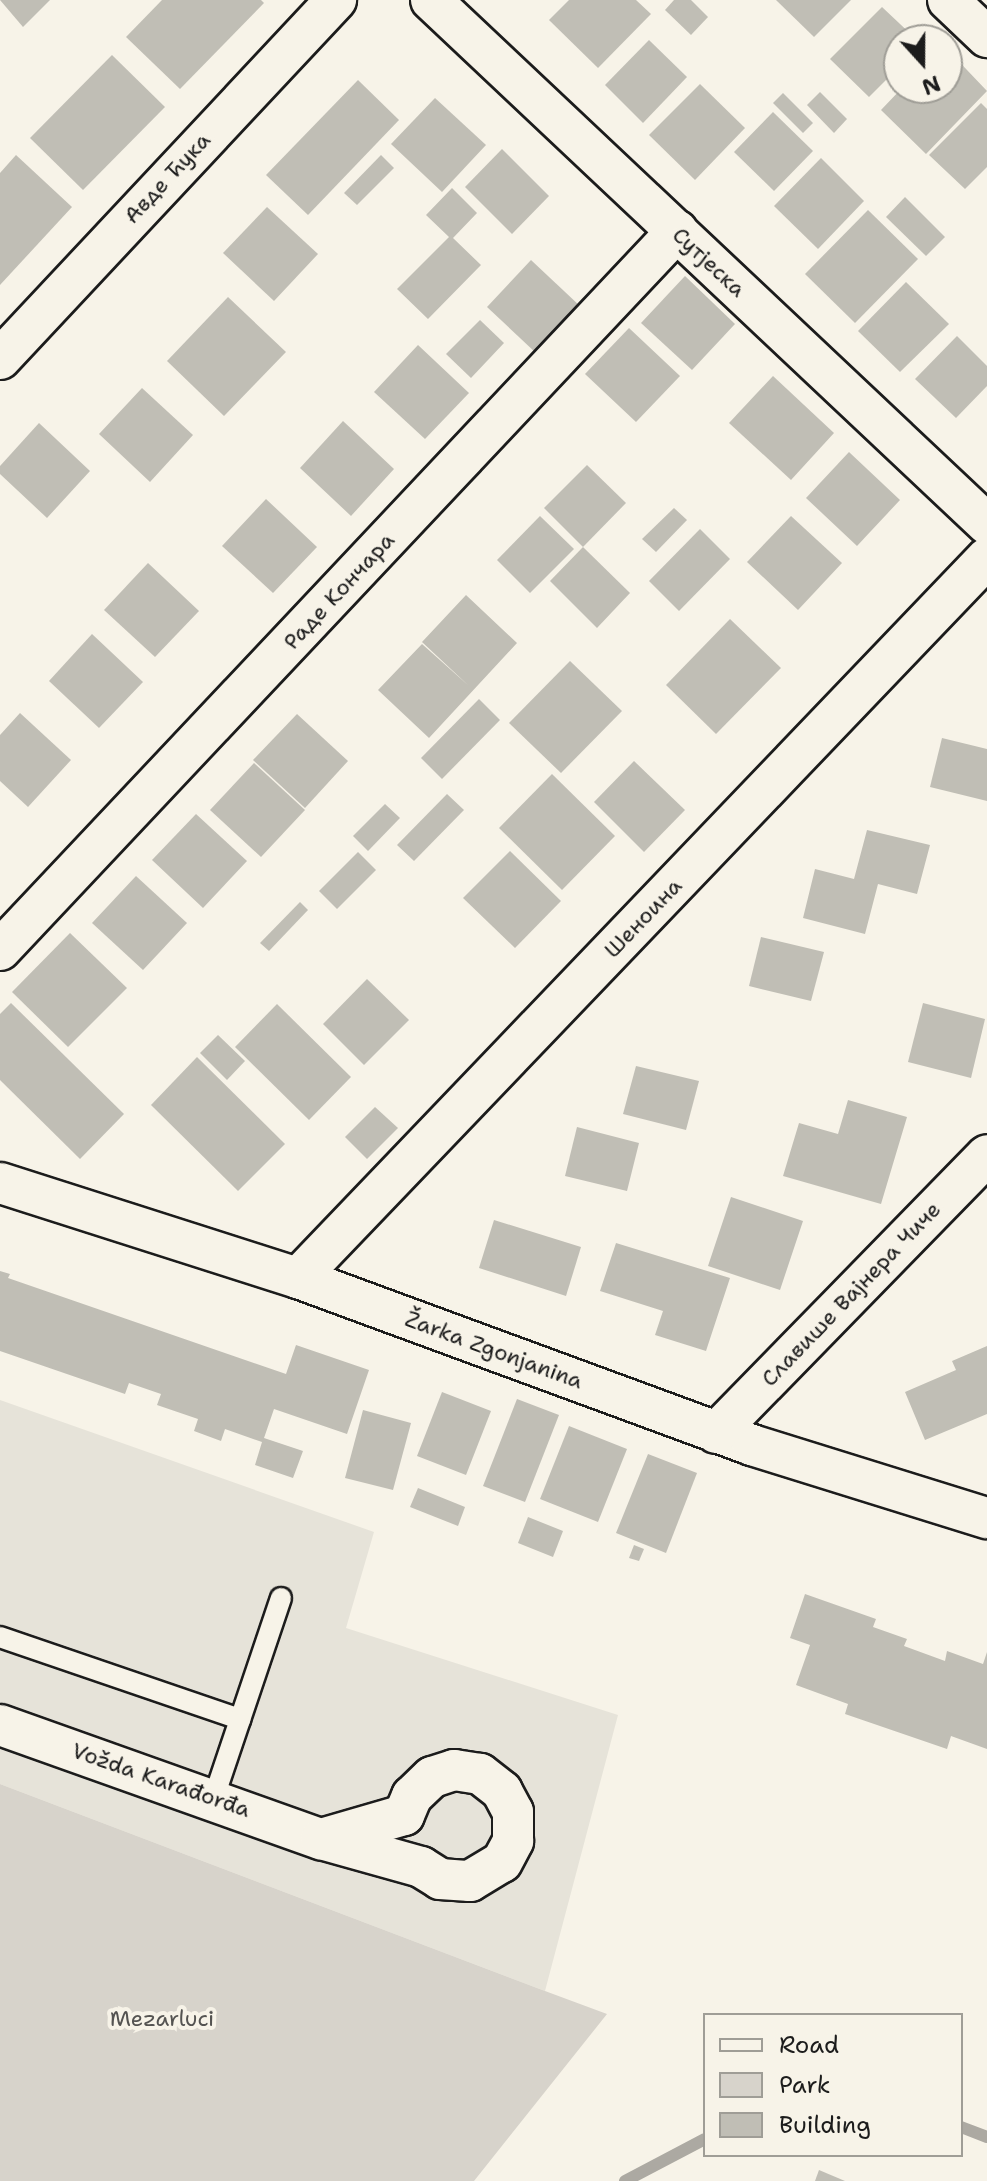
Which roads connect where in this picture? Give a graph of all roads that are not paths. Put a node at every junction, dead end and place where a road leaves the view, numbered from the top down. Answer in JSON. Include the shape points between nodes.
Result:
{"nodes":[{"id":1,"x":336,"y":0,"type":"edge"},
{"id":2,"x":431,"y":0,"type":"edge"},
{"id":3,"x":948,"y":0,"type":"edge"},
{"id":4,"x":987,"y":37,"type":"edge"},
{"id":5,"x":677,"y":231,"type":"junction"},
{"id":6,"x":0,"y":359,"type":"edge"},
{"id":7,"x":987,"y":524,"type":"edge"},
{"id":8,"x":987,"y":558,"type":"edge"},
{"id":9,"x":0,"y":950,"type":"edge"},
{"id":10,"x":987,"y":1155,"type":"edge"},
{"id":11,"x":0,"y":1183,"type":"edge"},
{"id":12,"x":298,"y":1278,"type":"junction"},
{"id":13,"x":716,"y":1433,"type":"junction"},
{"id":14,"x":987,"y":1518,"type":"edge"},
{"id":15,"x":281,"y":1598,"type":"dead end"},
{"id":16,"x":0,"y":1637,"type":"edge"},
{"id":17,"x":240,"y":1719,"type":"junction"},
{"id":18,"x":0,"y":1725,"type":"edge"},
{"id":19,"x":214,"y":1797,"type":"junction"},
{"id":20,"x":321,"y":1839,"type":"dead end"}],
"edges":[{"from":1,"to":6,"type":"street","name":"Авде Ћука"},
{"from":2,"to":5,"type":"street","name":"Сутјеска"},
{"from":3,"to":4,"type":"street"},
{"from":5,"to":7,"type":"street","name":"Сутјеска"},
{"from":5,"to":9,"type":"street","name":"Раде Кончара"},
{"from":8,"to":12,"type":"street","name":"Шеноина"},
{"from":10,"to":13,"type":"street","name":"Славише Вајнера Чиче"},
{"from":11,"to":12,"type":"street","name":"Žarka Zgonjanina"},
{"from":12,"to":13,"type":"street","name":"Žarka Zgonjanina"},
{"from":13,"to":14,"type":"street","name":"Žarka Zgonjanina"},
{"from":15,"to":17,"type":"lane"},
{"from":16,"to":17,"type":"lane"},
{"from":17,"to":19,"type":"lane"},
{"from":18,"to":19,"type":"street","name":"Vožda Karađorđa"},
{"from":19,"to":20,"type":"street","name":"Vožda Karađorđa"}]}
